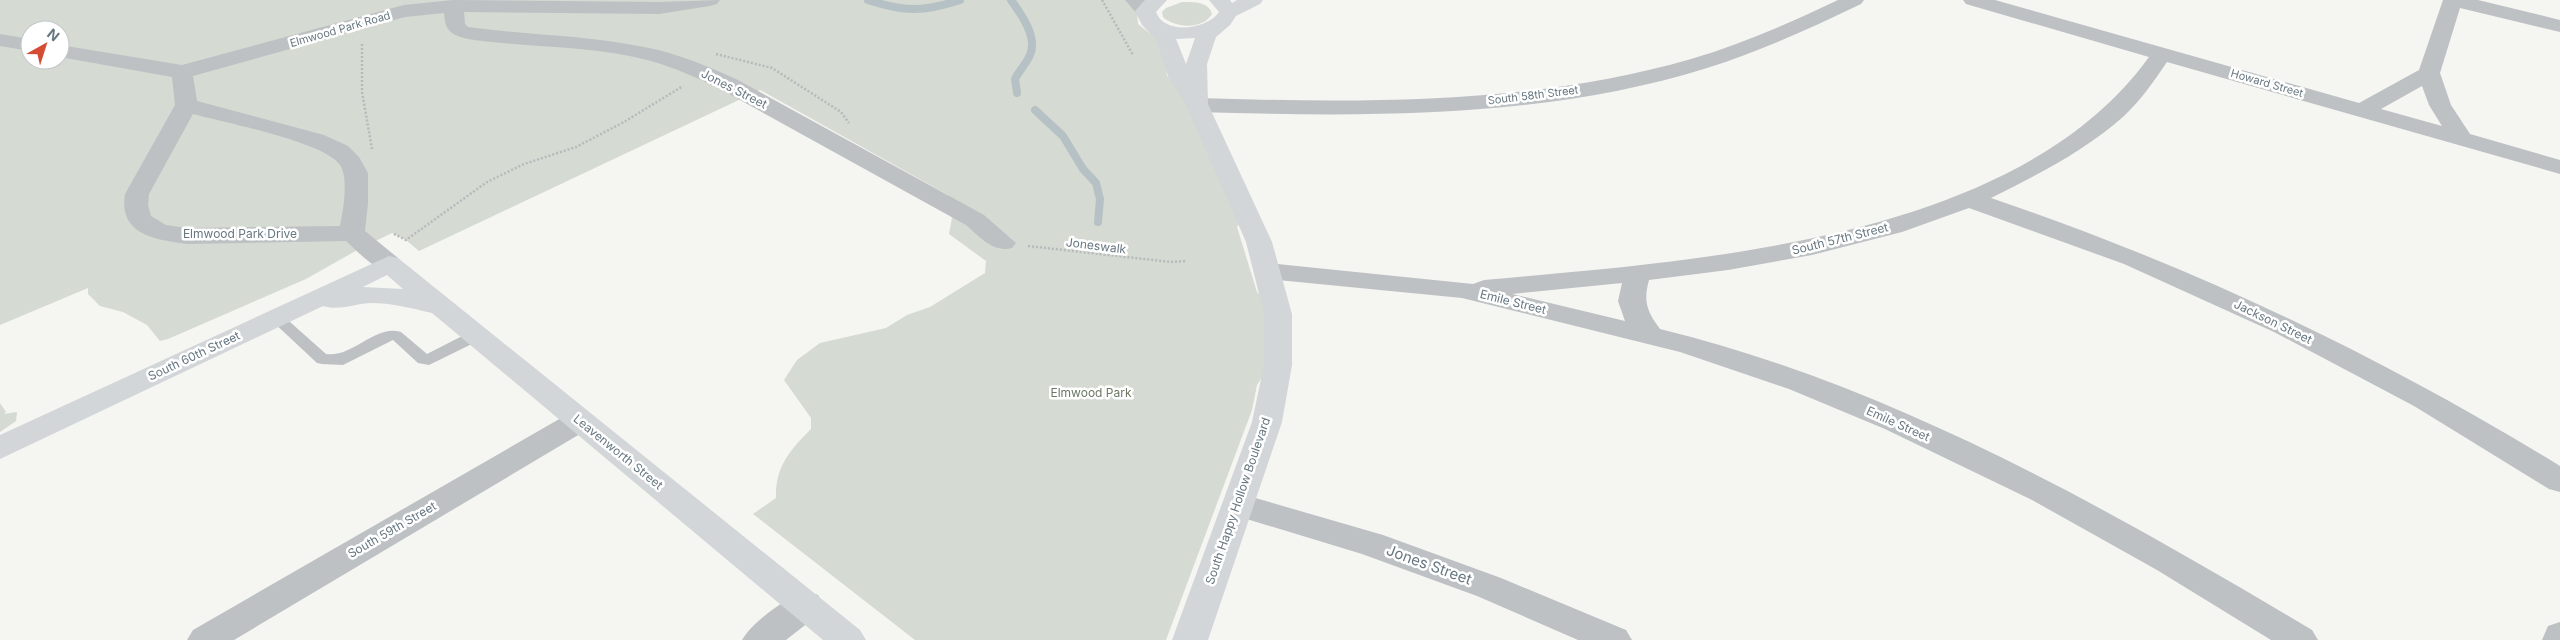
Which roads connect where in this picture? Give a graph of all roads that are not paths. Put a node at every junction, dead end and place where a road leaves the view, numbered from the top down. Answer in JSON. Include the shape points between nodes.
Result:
{"nodes":[{"id":1,"x":710,"y":0,"type":"edge"},
{"id":2,"x":1253,"y":0,"type":"edge"},
{"id":3,"x":1854,"y":0,"type":"edge"},
{"id":4,"x":1973,"y":0,"type":"edge"},
{"id":5,"x":2453,"y":0,"type":"edge"},
{"id":6,"x":1145,"y":4,"type":"edge"},
{"id":7,"x":453,"y":6,"type":"junction"},
{"id":8,"x":1224,"y":6,"type":"edge"},
{"id":9,"x":2560,"y":26,"type":"edge"},
{"id":10,"x":1158,"y":28,"type":"junction"},
{"id":11,"x":1212,"y":28,"type":"junction"},
{"id":12,"x":0,"y":40,"type":"edge"},
{"id":13,"x":20,"y":43,"type":"edge"},
{"id":14,"x":70,"y":52,"type":"edge"},
{"id":15,"x":2162,"y":54,"type":"junction"},
{"id":16,"x":182,"y":72,"type":"junction"},
{"id":17,"x":2429,"y":73,"type":"junction"},
{"id":18,"x":186,"y":105,"type":"junction"},
{"id":19,"x":1197,"y":105,"type":"junction"},
{"id":20,"x":2363,"y":110,"type":"junction"},
{"id":21,"x":2462,"y":139,"type":"junction"},
{"id":22,"x":2560,"y":167,"type":"edge"},
{"id":23,"x":1968,"y":199,"type":"junction"},
{"id":24,"x":352,"y":233,"type":"junction"},
{"id":25,"x":1004,"y":243,"type":"road end"},
{"id":26,"x":389,"y":264,"type":"junction"},
{"id":27,"x":1268,"y":271,"type":"junction"},
{"id":28,"x":1638,"y":274,"type":"junction"},
{"id":29,"x":1462,"y":290,"type":"junction"},
{"id":30,"x":441,"y":307,"type":"junction"},
{"id":31,"x":281,"y":315,"type":"junction"},
{"id":32,"x":475,"y":336,"type":"junction"},
{"id":33,"x":1650,"y":336,"type":"junction"},
{"id":34,"x":579,"y":421,"type":"junction"},
{"id":35,"x":0,"y":448,"type":"edge"},
{"id":36,"x":2560,"y":481,"type":"edge"},
{"id":37,"x":1238,"y":505,"type":"junction"},
{"id":38,"x":806,"y":605,"type":"junction"},
{"id":39,"x":2560,"y":636,"type":"edge"},
{"id":40,"x":205,"y":640,"type":"edge"},
{"id":41,"x":760,"y":640,"type":"edge"},
{"id":42,"x":848,"y":640,"type":"edge"},
{"id":43,"x":1190,"y":640,"type":"edge"},
{"id":44,"x":1614,"y":640,"type":"edge"},
{"id":45,"x":2300,"y":640,"type":"edge"},
{"id":46,"x":2560,"y":640,"type":"edge"}],
"edges":[{"from":1,"to":7,"type":"street","name":"Elmwood Park Road","via":[[659,8]]},
{"from":2,"to":8,"type":"street","name":"South Happy Hollow Boulevard"},
{"from":3,"to":19,"type":"street","name":"South 58th Street","via":[[1767,42],[1676,69],[1606,85],[1505,99],[1405,107]]},
{"from":4,"to":15,"type":"street","name":"Howard Street"},
{"from":5,"to":9,"type":"street"},
{"from":5,"to":17,"type":"street"},
{"from":6,"to":10,"type":"street","name":"South Happy Hollow Boulevard","via":[[1145,18]]},
{"from":7,"to":16,"type":"street","name":"Elmwood Park Road","via":[[384,15]]},
{"from":7,"to":25,"type":"street","name":"Jones Street","via":[[455,26],[460,31],[624,49],[661,57],[703,72],[975,220]]},
{"from":8,"to":11,"type":"street","name":"South Happy Hollow Boulevard","via":[[1221,24]]},
{"from":10,"to":11,"type":"street","via":[[1184,33]]},
{"from":10,"to":19,"type":"street","name":"South Happy Hollow Boulevard","via":[[1167,40],[1179,76]]},
{"from":11,"to":19,"type":"street","name":"South Happy Hollow Boulevard","via":[[1197,54]]},
{"from":12,"to":13,"type":"street"},
{"from":14,"to":16,"type":"street"},
{"from":15,"to":20,"type":"street","name":"Howard Street"},
{"from":15,"to":23,"type":"street","name":"South 57th Street","via":[[2140,86],[2110,116],[2071,146],[2022,175]]},
{"from":16,"to":18,"type":"street"},
{"from":17,"to":20,"type":"street"},
{"from":17,"to":21,"type":"street","via":[[2440,105]]},
{"from":18,"to":24,"type":"street","via":[[316,140],[340,151],[356,173]]},
{"from":18,"to":24,"type":"street","name":"Elmwood Park Drive","via":[[137,194],[136,215],[142,222],[157,230],[187,236]]},
{"from":19,"to":27,"type":"street","name":"South Happy Hollow Boulevard","via":[[1259,242]]},
{"from":20,"to":21,"type":"street","name":"Howard Street"},
{"from":21,"to":22,"type":"street","name":"Howard Street"},
{"from":23,"to":28,"type":"street","name":"South 57th Street","via":[[1885,228],[1823,244],[1758,258]]},
{"from":23,"to":36,"type":"street","name":"Jackson Street","via":[[2119,253],[2263,316],[2439,408]]},
{"from":24,"to":26,"type":"street"},
{"from":26,"to":30,"type":"street","name":"Leavenworth Street"},
{"from":26,"to":31,"type":"street","name":"South 60th Street"},
{"from":27,"to":29,"type":"street"},
{"from":27,"to":37,"type":"street","name":"South Happy Hollow Boulevard","via":[[1278,314],[1278,365],[1267,422]]},
{"from":28,"to":29,"type":"street","name":"South 57th Street"},
{"from":28,"to":33,"type":"street","via":[[1631,295],[1633,314]]},
{"from":29,"to":33,"type":"street","name":"Emile Street"},
{"from":30,"to":31,"type":"street","via":[[402,296],[372,294],[345,297]]},
{"from":30,"to":32,"type":"street","name":"Leavenworth Street"},
{"from":31,"to":32,"type":"lane","via":[[322,359],[331,362],[396,335],[423,359],[429,360]]},
{"from":31,"to":35,"type":"street","name":"South 60th Street"},
{"from":32,"to":34,"type":"street","name":"Leavenworth Street"},
{"from":33,"to":45,"type":"street","name":"Emile Street","via":[[1799,382],[1896,422],[2043,492],[2169,561]]},
{"from":34,"to":38,"type":"street","name":"Leavenworth Street"},
{"from":34,"to":40,"type":"street","name":"South 59th Street"},
{"from":37,"to":43,"type":"street","name":"South Happy Hollow Boulevard"},
{"from":37,"to":44,"type":"street","name":"Jones Street","via":[[1371,544],[1489,587]]},
{"from":38,"to":41,"type":"street"},
{"from":38,"to":42,"type":"street","name":"Leavenworth Street"},
{"from":39,"to":46,"type":"street"}]}
